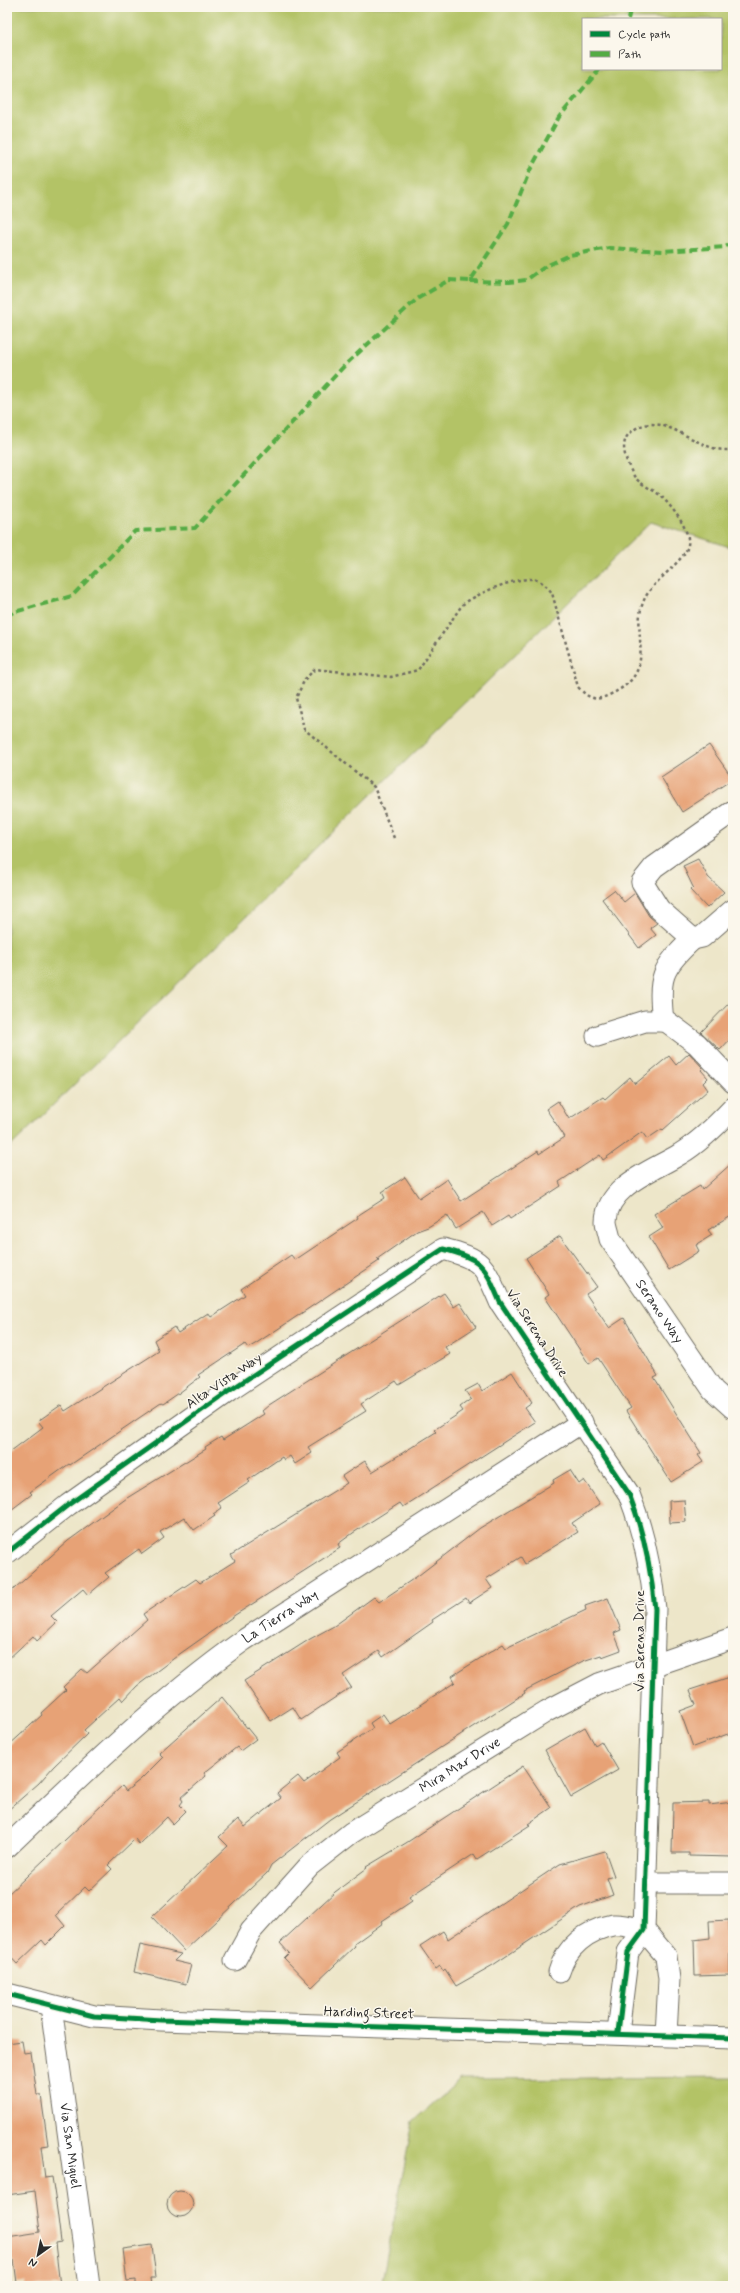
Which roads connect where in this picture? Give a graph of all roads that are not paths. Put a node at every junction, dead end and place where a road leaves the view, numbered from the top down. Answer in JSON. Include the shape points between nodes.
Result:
{"nodes":[{"id":1,"x":733,"y":811,"type":"edge"},
{"id":2,"x":733,"y":910,"type":"edge"},
{"id":3,"x":693,"y":939,"type":"junction"},
{"id":4,"x":663,"y":1021,"type":"junction"},
{"id":5,"x":597,"y":1036,"type":"dead end"},
{"id":6,"x":733,"y":1082,"type":"edge"},
{"id":7,"x":733,"y":1108,"type":"edge"},
{"id":8,"x":463,"y":1254,"type":"joint"},
{"id":9,"x":733,"y":1408,"type":"edge"},
{"id":10,"x":582,"y":1422,"type":"junction"},
{"id":11,"x":7,"y":1553,"type":"edge"},
{"id":12,"x":733,"y":1638,"type":"edge"},
{"id":13,"x":652,"y":1667,"type":"junction"},
{"id":14,"x":7,"y":1847,"type":"edge"},
{"id":15,"x":646,"y":1883,"type":"junction"},
{"id":16,"x":733,"y":1883,"type":"edge"},
{"id":17,"x":644,"y":1930,"type":"junction"},
{"id":18,"x":234,"y":1960,"type":"dead end"},
{"id":19,"x":559,"y":1972,"type":"dead end"},
{"id":20,"x":7,"y":1994,"type":"edge"},
{"id":21,"x":51,"y":2006,"type":"junction"},
{"id":22,"x":618,"y":2032,"type":"junction"},
{"id":23,"x":666,"y":2035,"type":"junction"},
{"id":24,"x":733,"y":2038,"type":"edge"},
{"id":25,"x":89,"y":2286,"type":"edge"}],
"edges":[{"from":1,"to":3,"type":"street","via":[[654,867],[642,882],[659,909]]},
{"from":2,"to":3,"type":"street","via":[[702,937]]},
{"from":3,"to":4,"type":"street","via":[[672,958],[666,968],[661,985]]},
{"from":4,"to":5,"type":"street","via":[[645,1020]]},
{"from":4,"to":6,"type":"street","via":[[697,1044]]},
{"from":7,"to":9,"type":"street","name":"Serano Way","via":[[701,1140],[631,1182],[611,1205],[606,1221],[610,1239],[713,1390]]},
{"from":8,"to":10,"type":"street","name":"Via Serena Drive","via":[[479,1262],[491,1280],[500,1302]]},
{"from":8,"to":11,"type":"street","name":"Alta Vista Way","via":[[443,1249],[426,1259],[229,1391],[68,1505]]},
{"from":10,"to":13,"type":"street","name":"Via Serena Drive","via":[[630,1494],[642,1525],[655,1610]]},
{"from":10,"to":14,"type":"street","name":"La Tierra Way","via":[[244,1640],[199,1672],[119,1740]]},
{"from":12,"to":13,"type":"street","name":"Mira Mar Drive"},
{"from":13,"to":15,"type":"street","name":"Via Serena Drive"},
{"from":13,"to":18,"type":"street","name":"Mira Mar Drive","via":[[599,1684],[547,1711],[351,1833],[308,1866],[250,1931]]},
{"from":15,"to":16,"type":"street"},
{"from":15,"to":17,"type":"street","name":"Via Serena Drive"},
{"from":17,"to":19,"type":"street","via":[[614,1925],[594,1931],[576,1942],[562,1959]]},
{"from":17,"to":22,"type":"street","via":[[628,1952]]},
{"from":17,"to":23,"type":"street","via":[[666,1956]]},
{"from":20,"to":21,"type":"street","name":"Harding Street"},
{"from":21,"to":22,"type":"street","name":"Harding Street","via":[[94,2016],[161,2020]]},
{"from":21,"to":25,"type":"street","name":"Via San Miguel"},
{"from":22,"to":23,"type":"street","name":"Harding Street"},
{"from":23,"to":24,"type":"street","name":"Harding Street"}]}
